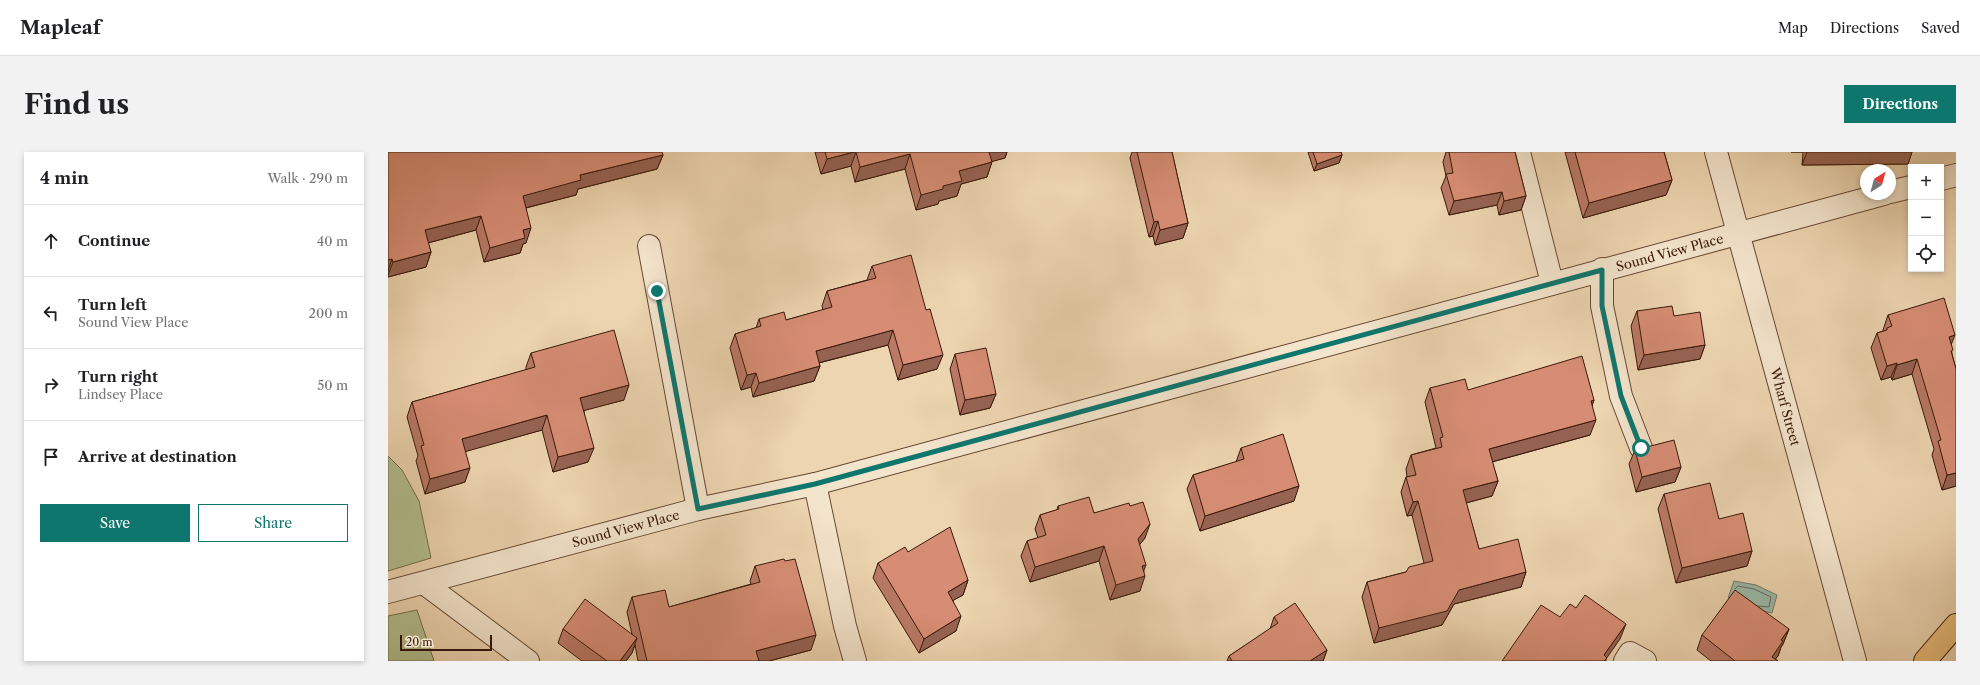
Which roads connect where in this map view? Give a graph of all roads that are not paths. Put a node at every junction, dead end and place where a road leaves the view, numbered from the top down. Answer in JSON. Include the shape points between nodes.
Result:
{"nodes":[{"id":1,"x":1519,"y":152,"type":"edge"},
{"id":2,"x":1716,"y":152,"type":"edge"},
{"id":3,"x":1956,"y":175,"type":"edge"},
{"id":4,"x":1944,"y":178,"type":"edge"},
{"id":5,"x":1908,"y":188,"type":"edge"},
{"id":6,"x":1896,"y":191,"type":"edge"},
{"id":7,"x":1861,"y":200,"type":"edge"},
{"id":8,"x":1737,"y":233,"type":"junction"},
{"id":9,"x":649,"y":246,"type":"dead end"},
{"id":10,"x":1602,"y":270,"type":"junction"},
{"id":11,"x":1552,"y":283,"type":"junction"},
{"id":12,"x":1641,"y":448,"type":"edge"},
{"id":13,"x":815,"y":484,"type":"junction"},
{"id":14,"x":698,"y":509,"type":"junction"},
{"id":15,"x":425,"y":584,"type":"junction"},
{"id":16,"x":388,"y":592,"type":"edge"},
{"id":17,"x":1956,"y":625,"type":"edge"},
{"id":18,"x":528,"y":661,"type":"edge"},
{"id":19,"x":855,"y":661,"type":"edge"},
{"id":20,"x":1625,"y":661,"type":"edge"},
{"id":21,"x":1644,"y":661,"type":"edge"},
{"id":22,"x":1855,"y":661,"type":"edge"},
{"id":23,"x":1925,"y":661,"type":"edge"}],
"edges":[{"from":1,"to":11,"type":"street"},
{"from":2,"to":8,"type":"street","name":"Wharf Street"},
{"from":3,"to":4,"type":"street"},
{"from":5,"to":6,"type":"street"},
{"from":7,"to":8,"type":"street","name":"Sound View Place"},
{"from":8,"to":10,"type":"street","name":"Sound View Place"},
{"from":8,"to":22,"type":"street","name":"Wharf Street"},
{"from":9,"to":14,"type":"street"},
{"from":10,"to":11,"type":"street","name":"Sound View Place"},
{"from":10,"to":12,"type":"street","via":[[1602,306],[1621,396]]},
{"from":11,"to":13,"type":"street","name":"Sound View Place"},
{"from":13,"to":14,"type":"street","name":"Sound View Place"},
{"from":13,"to":19,"type":"street","via":[[845,626]]},
{"from":14,"to":15,"type":"street","name":"Sound View Place"},
{"from":15,"to":16,"type":"street","name":"Sound View Place"},
{"from":15,"to":18,"type":"street"},
{"from":17,"to":23,"type":"main road"},
{"from":20,"to":21,"type":"street","via":[[1630,653]]}]}
